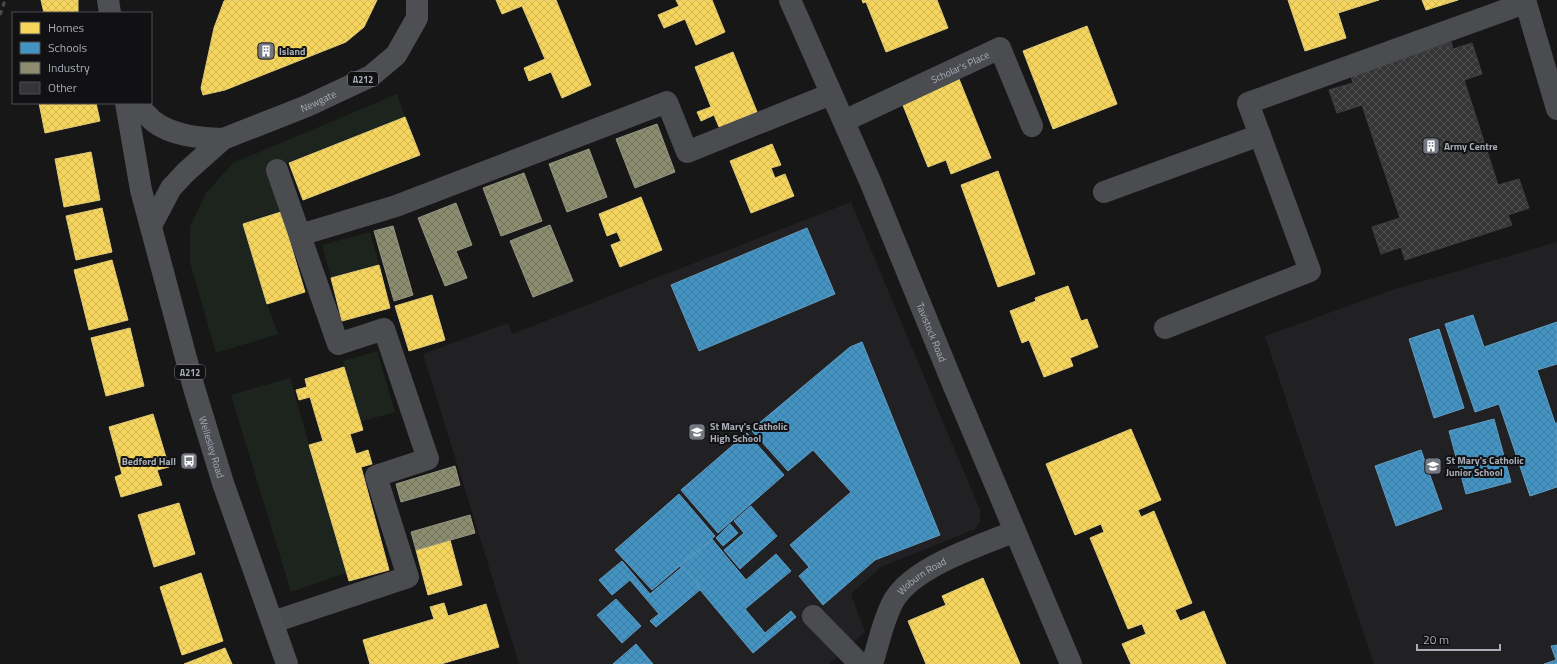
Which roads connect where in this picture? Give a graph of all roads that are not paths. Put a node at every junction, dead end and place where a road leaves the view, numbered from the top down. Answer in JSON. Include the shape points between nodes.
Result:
{"nodes":[{"id":1,"x":108,"y":0,"type":"edge"},
{"id":2,"x":417,"y":0,"type":"edge"},
{"id":3,"x":790,"y":0,"type":"edge"},
{"id":4,"x":1525,"y":1,"type":"edge"},
{"id":5,"x":110,"y":12,"type":"edge"},
{"id":6,"x":831,"y":94,"type":"junction"},
{"id":7,"x":126,"y":104,"type":"edge"},
{"id":8,"x":136,"y":104,"type":"edge"},
{"id":9,"x":1557,"y":109,"type":"edge"},
{"id":10,"x":844,"y":122,"type":"junction"},
{"id":11,"x":1032,"y":126,"type":"dead end"},
{"id":12,"x":1260,"y":135,"type":"junction"},
{"id":13,"x":223,"y":139,"type":"junction"},
{"id":14,"x":277,"y":170,"type":"dead end"},
{"id":15,"x":1104,"y":192,"type":"dead end"},
{"id":16,"x":151,"y":226,"type":"junction"},
{"id":17,"x":300,"y":235,"type":"junction"},
{"id":18,"x":1165,"y":328,"type":"dead end"},
{"id":19,"x":1016,"y":531,"type":"junction"},
{"id":20,"x":813,"y":616,"type":"dead end"},
{"id":21,"x":272,"y":622,"type":"junction"},
{"id":22,"x":286,"y":664,"type":"edge"},
{"id":23,"x":860,"y":664,"type":"edge"},
{"id":24,"x":872,"y":664,"type":"edge"},
{"id":25,"x":1071,"y":664,"type":"edge"}],
"edges":[{"from":1,"to":5,"type":"main road"},
{"from":2,"to":13,"type":"main road","name":"Newgate","number":"A212","via":[[417,18],[396,55],[371,76],[307,106]]},
{"from":3,"to":6,"type":"street","name":"Tavistock Road"},
{"from":4,"to":9,"type":"street"},
{"from":4,"to":12,"type":"street","via":[[1248,103]]},
{"from":6,"to":10,"type":"street","name":"Tavistock Road"},
{"from":6,"to":17,"type":"street","via":[[687,152],[667,102],[396,206]]},
{"from":7,"to":16,"type":"main road","name":"Wellesley Road","number":"A212","via":[[137,170]]},
{"from":8,"to":13,"type":"main road","number":"A212","via":[[154,122],[171,130],[191,137]]},
{"from":10,"to":11,"type":"street","name":"Scholar's Place","via":[[1000,48]]},
{"from":10,"to":19,"type":"street","name":"Tavistock Road"},
{"from":12,"to":15,"type":"street"},
{"from":12,"to":18,"type":"street","via":[[1310,270]]},
{"from":13,"to":16,"type":"main road","number":"A212","via":[[171,188]]},
{"from":14,"to":17,"type":"street"},
{"from":16,"to":21,"type":"main road","name":"Wellesley Road","number":"A212","via":[[201,410]]},
{"from":17,"to":21,"type":"street","via":[[338,344],[384,329],[428,459],[376,476],[408,577]]},
{"from":19,"to":24,"type":"street","name":"Woburn Road","via":[[940,564],[907,584],[894,601]]},
{"from":19,"to":25,"type":"street","name":"Tavistock Road"},
{"from":20,"to":23,"type":"street"},
{"from":21,"to":22,"type":"main road","name":"Wellesley Road","number":"A212"}]}
